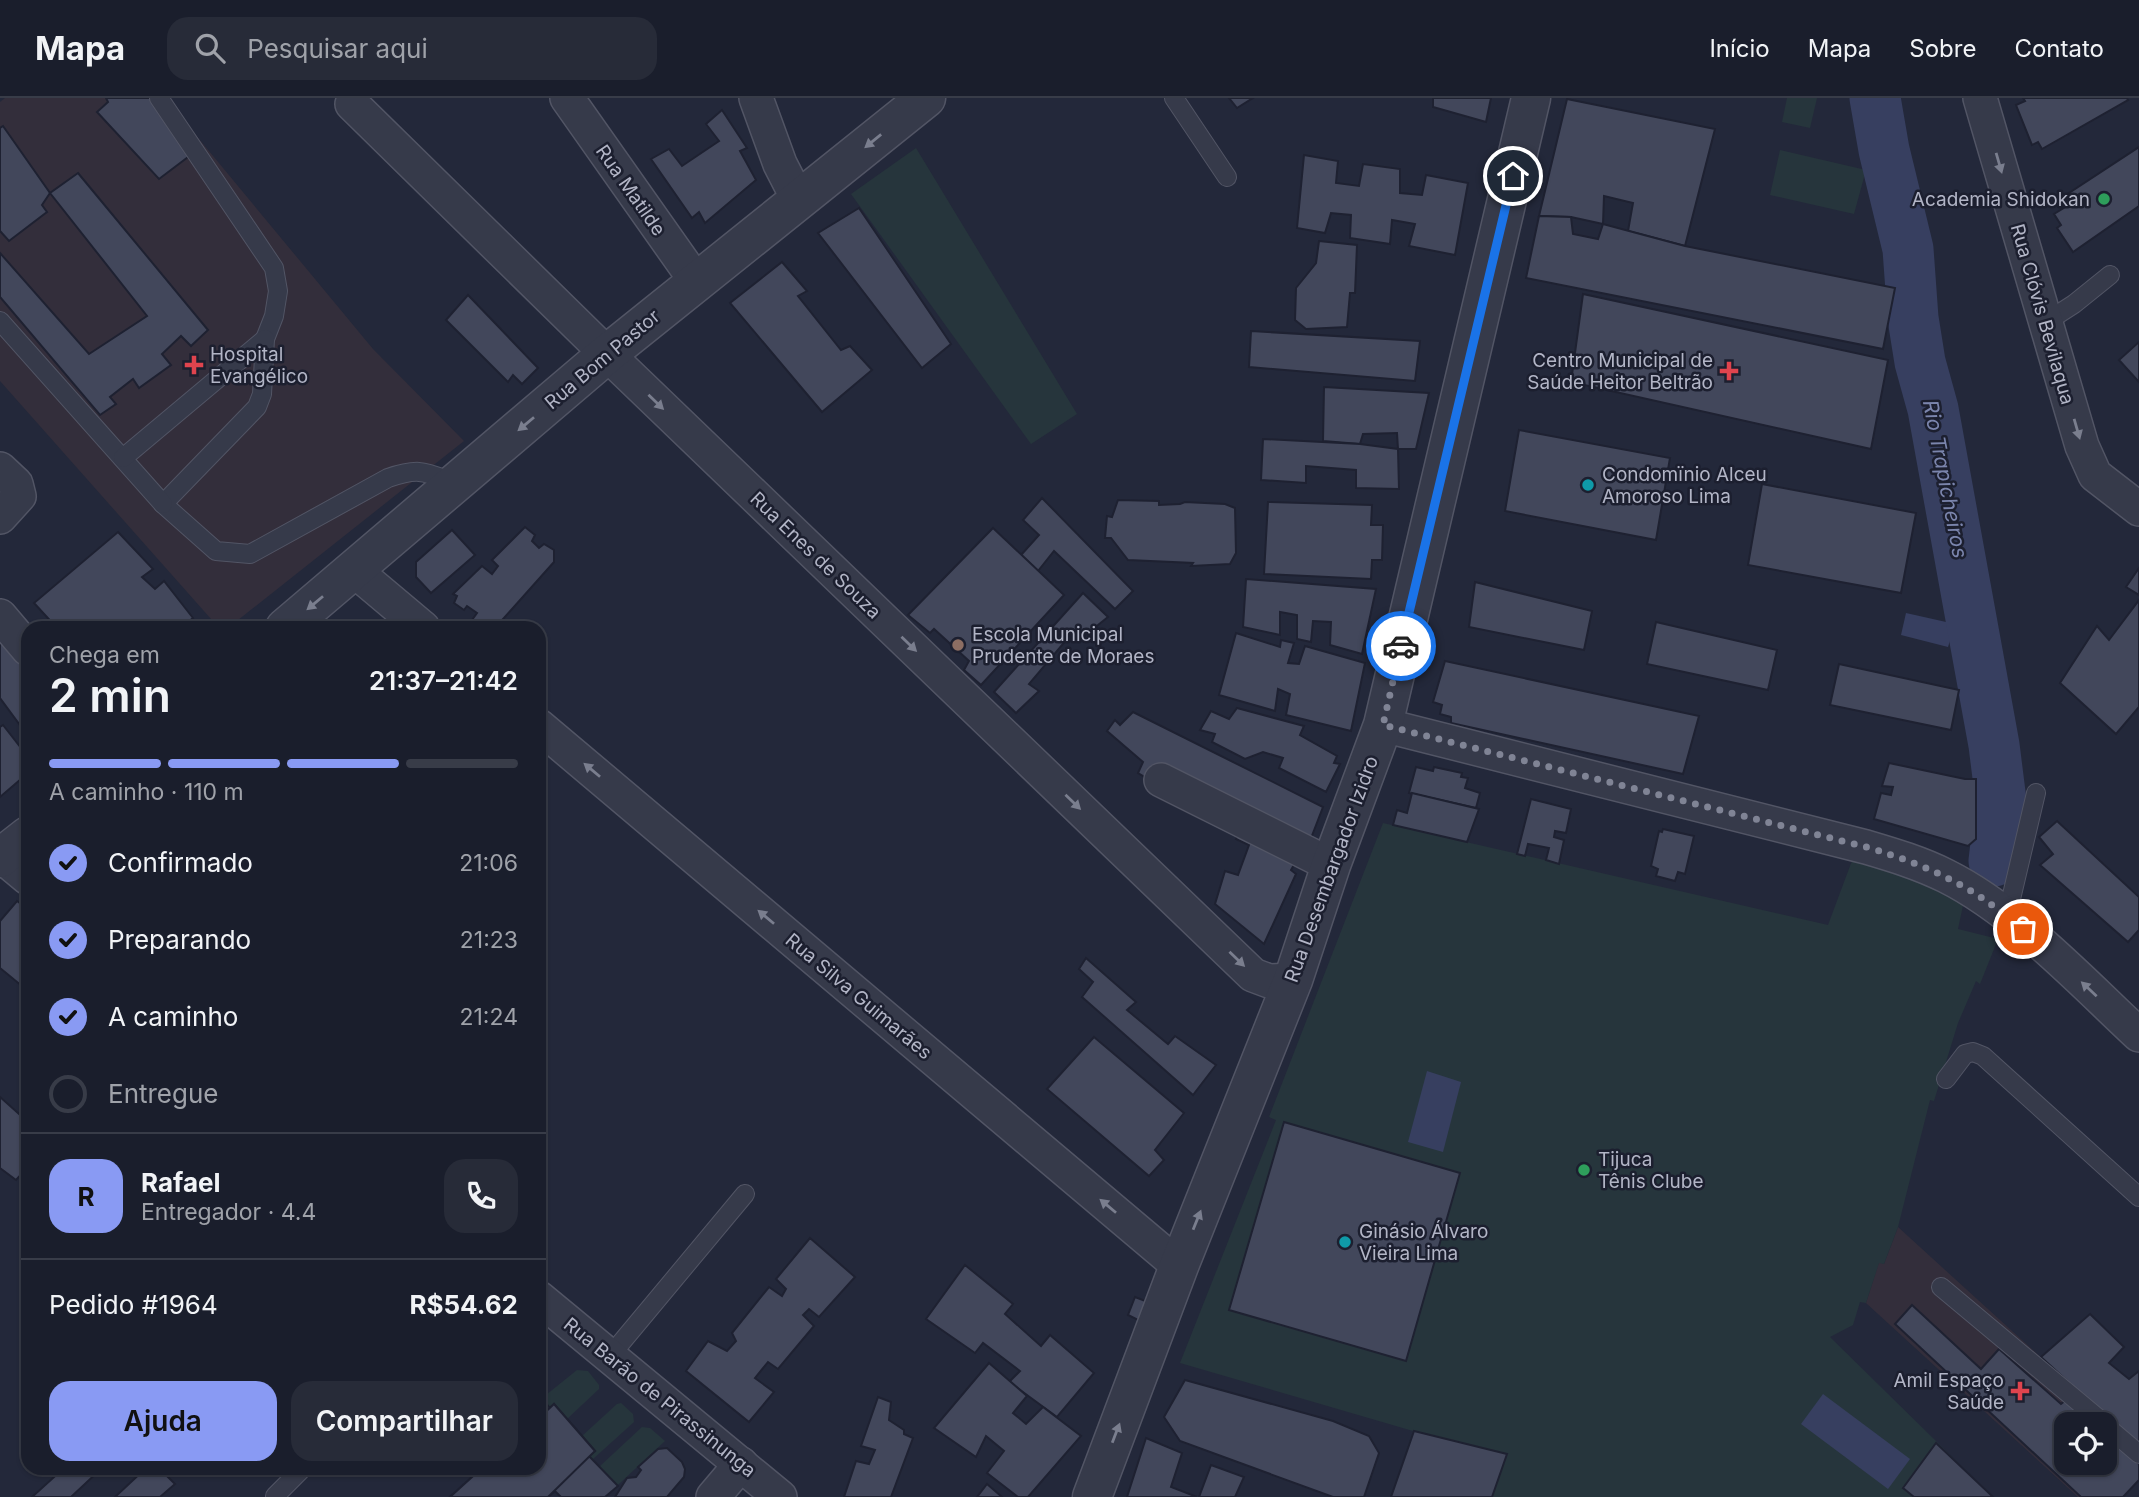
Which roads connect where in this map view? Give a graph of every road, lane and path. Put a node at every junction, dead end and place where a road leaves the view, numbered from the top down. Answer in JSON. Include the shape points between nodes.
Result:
{"nodes":[{"id":1,"x":159,"y":98,"type":"edge"},
{"id":2,"x":567,"y":98,"type":"edge"},
{"id":3,"x":755,"y":98,"type":"edge"},
{"id":4,"x":926,"y":98,"type":"edge"},
{"id":5,"x":1174,"y":98,"type":"edge"},
{"id":6,"x":1531,"y":98,"type":"edge"},
{"id":7,"x":1980,"y":98,"type":"edge"},
{"id":8,"x":368,"y":106,"type":"edge"},
{"id":9,"x":1227,"y":177,"type":"dead end"},
{"id":10,"x":799,"y":201,"type":"junction"},
{"id":11,"x":2110,"y":275,"type":"dead end"},
{"id":12,"x":696,"y":281,"type":"junction"},
{"id":13,"x":0,"y":321,"type":"edge"},
{"id":14,"x":2046,"y":322,"type":"junction"},
{"id":15,"x":265,"y":339,"type":"junction"},
{"id":16,"x":607,"y":354,"type":"junction"},
{"id":17,"x":123,"y":458,"type":"junction"},
{"id":18,"x":0,"y":469,"type":"edge"},
{"id":19,"x":455,"y":484,"type":"junction"},
{"id":20,"x":163,"y":504,"type":"junction"},
{"id":21,"x":2139,"y":509,"type":"edge"},
{"id":22,"x":0,"y":517,"type":"edge"},
{"id":23,"x":354,"y":570,"type":"junction"},
{"id":24,"x":0,"y":616,"type":"edge"},
{"id":25,"x":293,"y":621,"type":"edge"},
{"id":26,"x":416,"y":621,"type":"edge"},
{"id":27,"x":21,"y":641,"type":"edge"},
{"id":28,"x":1383,"y":725,"type":"junction"},
{"id":29,"x":546,"y":732,"type":"edge"},
{"id":30,"x":1161,"y":780,"type":"dead end"},
{"id":31,"x":2036,"y":793,"type":"dead end"},
{"id":32,"x":1331,"y":865,"type":"junction"},
{"id":33,"x":2007,"y":916,"type":"junction"},
{"id":34,"x":1293,"y":980,"type":"junction"},
{"id":35,"x":2139,"y":1035,"type":"edge"},
{"id":36,"x":1946,"y":1079,"type":"dead end"},
{"id":37,"x":745,"y":1194,"type":"dead end"},
{"id":38,"x":2139,"y":1197,"type":"edge"},
{"id":39,"x":1179,"y":1266,"type":"junction"},
{"id":40,"x":1941,"y":1287,"type":"dead end"},
{"id":41,"x":546,"y":1304,"type":"edge"},
{"id":42,"x":610,"y":1356,"type":"junction"},
{"id":43,"x":2090,"y":1412,"type":"edge"},
{"id":44,"x":2117,"y":1435,"type":"edge"},
{"id":45,"x":2139,"y":1454,"type":"edge"},
{"id":46,"x":741,"y":1464,"type":"junction"},
{"id":47,"x":296,"y":1475,"type":"edge"},
{"id":48,"x":275,"y":1496,"type":"edge"},
{"id":49,"x":713,"y":1497,"type":"edge"},
{"id":50,"x":780,"y":1497,"type":"edge"},
{"id":51,"x":1092,"y":1497,"type":"edge"}],
"edges":[{"from":1,"to":15,"type":"lane","via":[[274,268],[278,291]]},
{"from":2,"to":12,"type":"street","name":"Rua Matilde"},
{"from":3,"to":10,"type":"street"},
{"from":4,"to":10,"type":"street","name":"Rua Bom Pastor","one_way":true},
{"from":5,"to":9,"type":"lane"},
{"from":6,"to":28,"type":"street","name":"Rua Desembargador Izidro"},
{"from":7,"to":14,"type":"street","name":"Rua Clóvis Bevilaqua","one_way":true},
{"from":8,"to":16,"type":"street","name":"Rua Enes de Souza"},
{"from":10,"to":12,"type":"street","name":"Rua Bom Pastor"},
{"from":11,"to":14,"type":"lane"},
{"from":12,"to":16,"type":"street","name":"Rua Bom Pastor"},
{"from":13,"to":17,"type":"lane"},
{"from":14,"to":21,"type":"street","name":"Rua Clóvis Bevilaqua","one_way":true,"via":[[2082,446],[2095,475]]},
{"from":15,"to":17,"type":"lane"},
{"from":15,"to":20,"type":"lane","via":[[257,407]]},
{"from":16,"to":19,"type":"street","name":"Rua Bom Pastor","one_way":true},
{"from":16,"to":34,"type":"street","name":"Rua Enes de Souza","one_way":true,"via":[[1253,975],[1269,981]]},
{"from":17,"to":20,"type":"lane"},
{"from":18,"to":22,"type":"street","via":[[16,484],[19,496]]},
{"from":19,"to":20,"type":"lane","via":[[419,470],[388,478],[250,554],[216,551]]},
{"from":19,"to":23,"type":"street","name":"Rua Bom Pastor"},
{"from":23,"to":25,"type":"street","name":"Rua Bom Pastor","one_way":true},
{"from":23,"to":26,"type":"street"},
{"from":24,"to":27,"type":"street"},
{"from":28,"to":32,"type":"street","name":"Rua Desembargador Izidro"},
{"from":28,"to":33,"type":"street","via":[[1878,850],[1948,877]]},
{"from":39,"to":29,"type":"street","name":"Rua Silva Guimarães","one_way":true},
{"from":30,"to":32,"type":"street"},
{"from":31,"to":33,"type":"lane"},
{"from":32,"to":34,"type":"street","name":"Rua Desembargador Izidro"},
{"from":35,"to":33,"type":"street","one_way":true},
{"from":39,"to":34,"type":"street","name":"Rua Desembargador Izidro","one_way":true},
{"from":36,"to":38,"type":"lane","via":[[1965,1055],[1983,1056]]},
{"from":37,"to":42,"type":"lane"},
{"from":51,"to":39,"type":"street","name":"Rua Desembargador Izidro","one_way":true},
{"from":40,"to":43,"type":"lane"},
{"from":41,"to":42,"type":"street","name":"Rua Barão de Pirassinunga"},
{"from":42,"to":46,"type":"street","name":"Rua Barão de Pirassinunga"},
{"from":44,"to":45,"type":"lane"},
{"from":46,"to":49,"type":"street"},
{"from":46,"to":50,"type":"street","name":"Rua Barão de Pirassinunga"},
{"from":47,"to":48,"type":"lane"}]}
